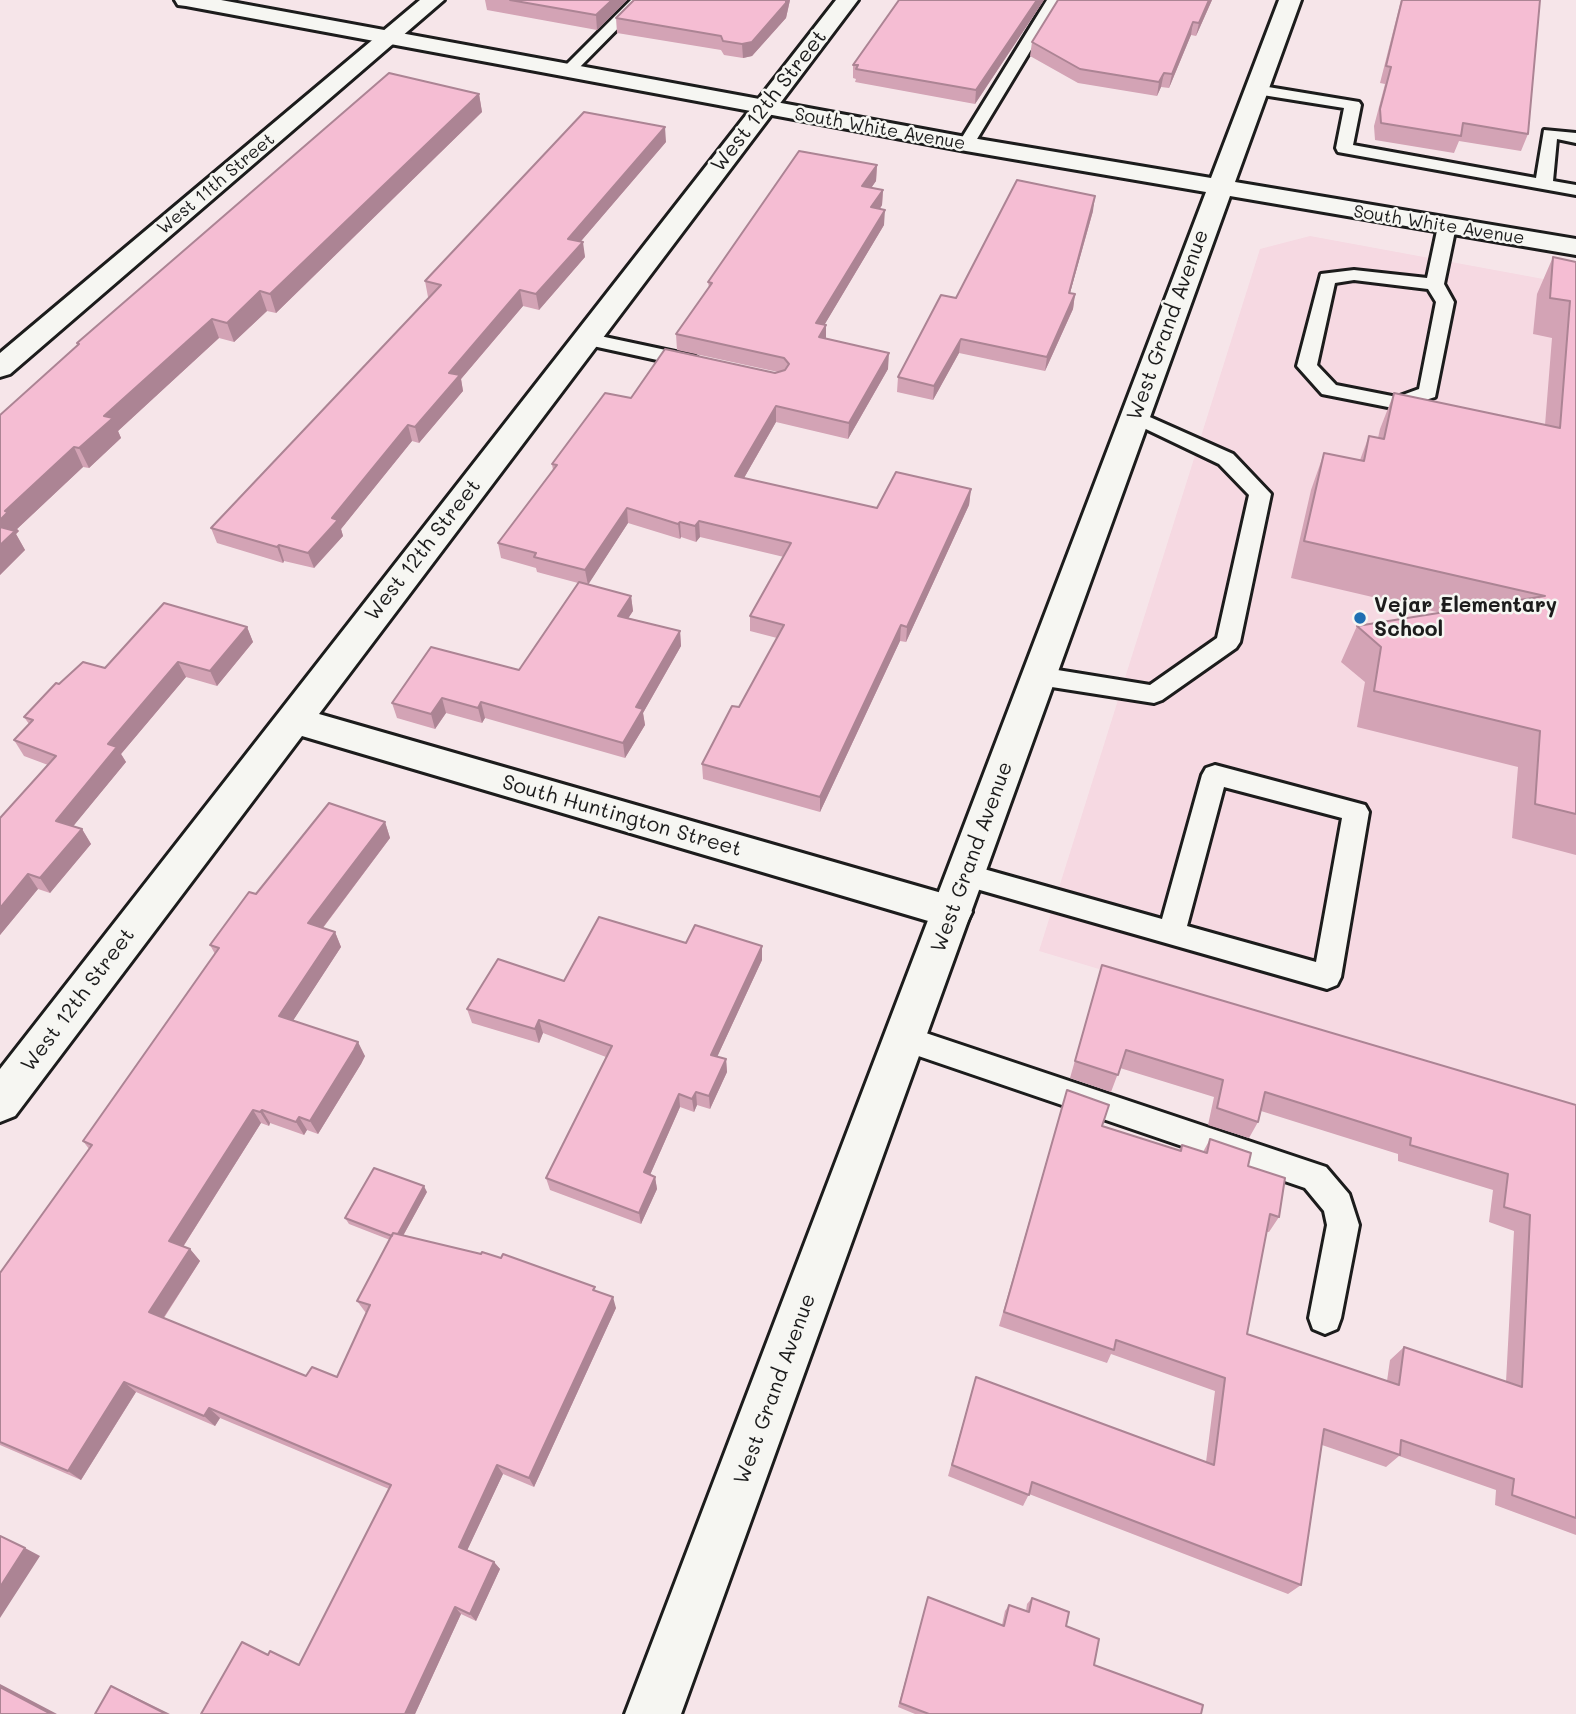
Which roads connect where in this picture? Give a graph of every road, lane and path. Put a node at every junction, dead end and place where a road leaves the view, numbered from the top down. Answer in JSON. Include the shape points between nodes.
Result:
{"nodes":[{"id":1,"x":186,"y":0,"type":"edge"},
{"id":2,"x":433,"y":0,"type":"edge"},
{"id":3,"x":639,"y":0,"type":"edge"},
{"id":4,"x":847,"y":0,"type":"edge"},
{"id":5,"x":1054,"y":0,"type":"edge"},
{"id":6,"x":1290,"y":0,"type":"edge"},
{"id":7,"x":216,"y":2,"type":"edge"},
{"id":8,"x":388,"y":38,"type":"junction"},
{"id":9,"x":568,"y":71,"type":"junction"},
{"id":10,"x":1256,"y":90,"type":"junction"},
{"id":11,"x":764,"y":108,"type":"junction"},
{"id":12,"x":1576,"y":138,"type":"edge"},
{"id":13,"x":966,"y":144,"type":"junction"},
{"id":14,"x":1544,"y":184,"type":"junction"},
{"id":15,"x":1219,"y":188,"type":"junction"},
{"id":16,"x":1576,"y":190,"type":"edge"},
{"id":17,"x":1447,"y":226,"type":"junction"},
{"id":18,"x":1576,"y":247,"type":"edge"},
{"id":19,"x":1436,"y":284,"type":"junction"},
{"id":20,"x":586,"y":339,"type":"junction"},
{"id":21,"x":708,"y":366,"type":"edge"},
{"id":22,"x":0,"y":368,"type":"edge"},
{"id":23,"x":1134,"y":416,"type":"junction"},
{"id":24,"x":1039,"y":676,"type":"junction"},
{"id":25,"x":292,"y":720,"type":"junction"},
{"id":26,"x":966,"y":875,"type":"junction"},
{"id":27,"x":952,"y":912,"type":"junction"},
{"id":28,"x":1172,"y":933,"type":"junction"},
{"id":29,"x":905,"y":1039,"type":"junction"},
{"id":30,"x":0,"y":1101,"type":"edge"},
{"id":31,"x":1325,"y":1318,"type":"dead end"},
{"id":32,"x":653,"y":1714,"type":"edge"}],
"edges":[{"from":1,"to":7,"type":"street","name":"South White Avenue"},
{"from":2,"to":8,"type":"street","name":"West 11th Street"},
{"from":3,"to":9,"type":"lane"},
{"from":4,"to":11,"type":"street","name":"West 12th Street"},
{"from":5,"to":13,"type":"lane"},
{"from":6,"to":10,"type":"street","name":"West Grand Avenue"},
{"from":7,"to":8,"type":"street","name":"South White Avenue"},
{"from":8,"to":9,"type":"street","name":"South White Avenue"},
{"from":8,"to":22,"type":"street","name":"West 11th Street"},
{"from":9,"to":11,"type":"street","name":"South White Avenue"},
{"from":10,"to":14,"type":"lane","via":[[1353,105],[1344,148]]},
{"from":10,"to":15,"type":"street","name":"West Grand Avenue"},
{"from":11,"to":13,"type":"street","name":"South White Avenue"},
{"from":11,"to":20,"type":"street","name":"West 12th Street"},
{"from":12,"to":14,"type":"lane","via":[[1550,133]]},
{"from":13,"to":15,"type":"street","name":"South White Avenue"},
{"from":14,"to":16,"type":"lane"},
{"from":15,"to":17,"type":"street","name":"South White Avenue"},
{"from":15,"to":23,"type":"street","name":"West Grand Avenue"},
{"from":17,"to":18,"type":"street","name":"South White Avenue"},
{"from":17,"to":19,"type":"lane"},
{"from":19,"to":19,"type":"lane","via":[[1354,275],[1327,278],[1307,366],[1329,390],[1398,403],[1428,393],[1445,302]]},
{"from":20,"to":21,"type":"lane"},
{"from":20,"to":25,"type":"street","name":"West 12th Street"},
{"from":23,"to":24,"type":"street","name":"West Grand Avenue"},
{"from":23,"to":24,"type":"lane","via":[[1226,459],[1260,494],[1228,642],[1154,694]]},
{"from":24,"to":26,"type":"street","name":"West Grand Avenue"},
{"from":25,"to":27,"type":"street","name":"South Huntington Street"},
{"from":25,"to":30,"type":"street","name":"West 12th Street"},
{"from":26,"to":27,"type":"street","name":"West Grand Avenue"},
{"from":26,"to":28,"type":"lane"},
{"from":27,"to":29,"type":"street","name":"West Grand Avenue"},
{"from":28,"to":28,"type":"lane","via":[[1327,977],[1356,813],[1215,775]]},
{"from":29,"to":31,"type":"lane","via":[[1314,1177],[1338,1204],[1343,1225]]},
{"from":29,"to":32,"type":"street","name":"West Grand Avenue"}]}
